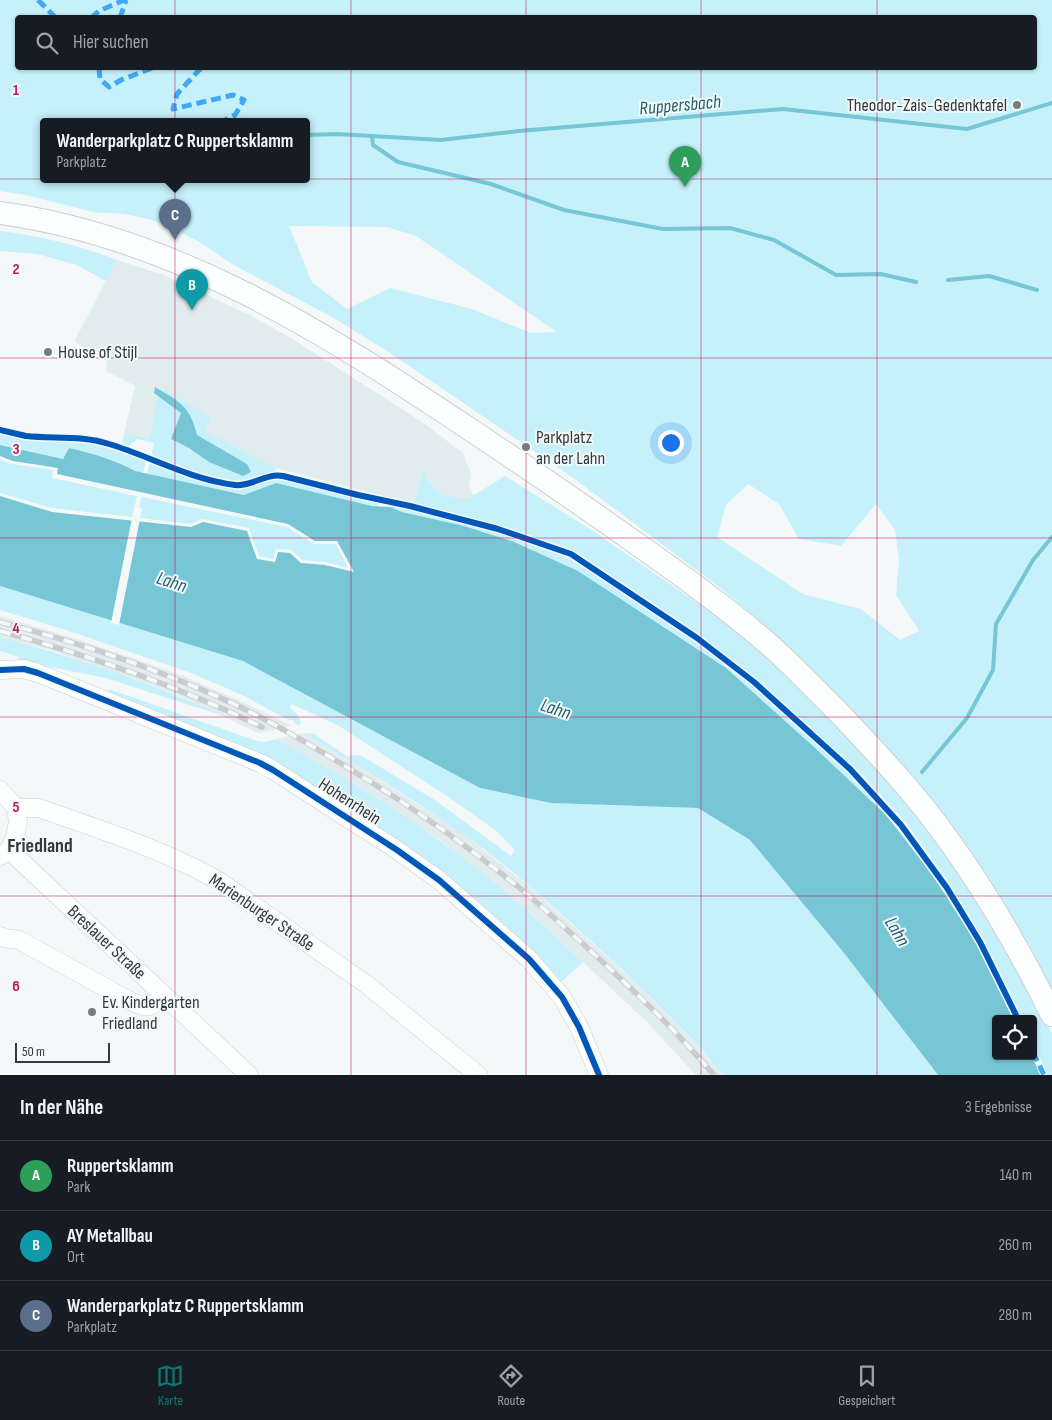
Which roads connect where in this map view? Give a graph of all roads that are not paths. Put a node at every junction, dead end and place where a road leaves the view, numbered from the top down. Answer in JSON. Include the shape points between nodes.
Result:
{"nodes":[{"id":1,"x":0,"y":213,"type":"edge"},
{"id":2,"x":0,"y":670,"type":"edge"},
{"id":3,"x":0,"y":790,"type":"edge"},
{"id":4,"x":16,"y":808,"type":"junction"},
{"id":5,"x":4,"y":853,"type":"edge"},
{"id":6,"x":0,"y":936,"type":"edge"},
{"id":7,"x":164,"y":995,"type":"junction"},
{"id":8,"x":1052,"y":1016,"type":"edge"},
{"id":9,"x":249,"y":1075,"type":"edge"},
{"id":10,"x":478,"y":1075,"type":"edge"},
{"id":11,"x":599,"y":1075,"type":"edge"}],
"edges":[{"from":1,"to":8,"type":"main road","via":[[131,244],[177,261],[274,307],[414,392],[681,575],[773,648],[903,783],[978,882]]},
{"from":2,"to":11,"type":"street","name":"Hohenrhein","via":[[38,672],[260,763],[397,850],[439,880],[529,959],[562,997],[579,1027]]},
{"from":3,"to":4,"type":"street"},
{"from":4,"to":5,"type":"street","via":[[15,837]]},
{"from":4,"to":10,"type":"street","name":"Marienburger Straße","via":[[39,808],[193,866],[219,881],[366,984]]},
{"from":5,"to":7,"type":"street","name":"Breslauer Straße"},
{"from":6,"to":7,"type":"street","via":[[19,940],[147,1008],[154,1006]]},
{"from":7,"to":9,"type":"street","name":"Breslauer Straße"}]}
